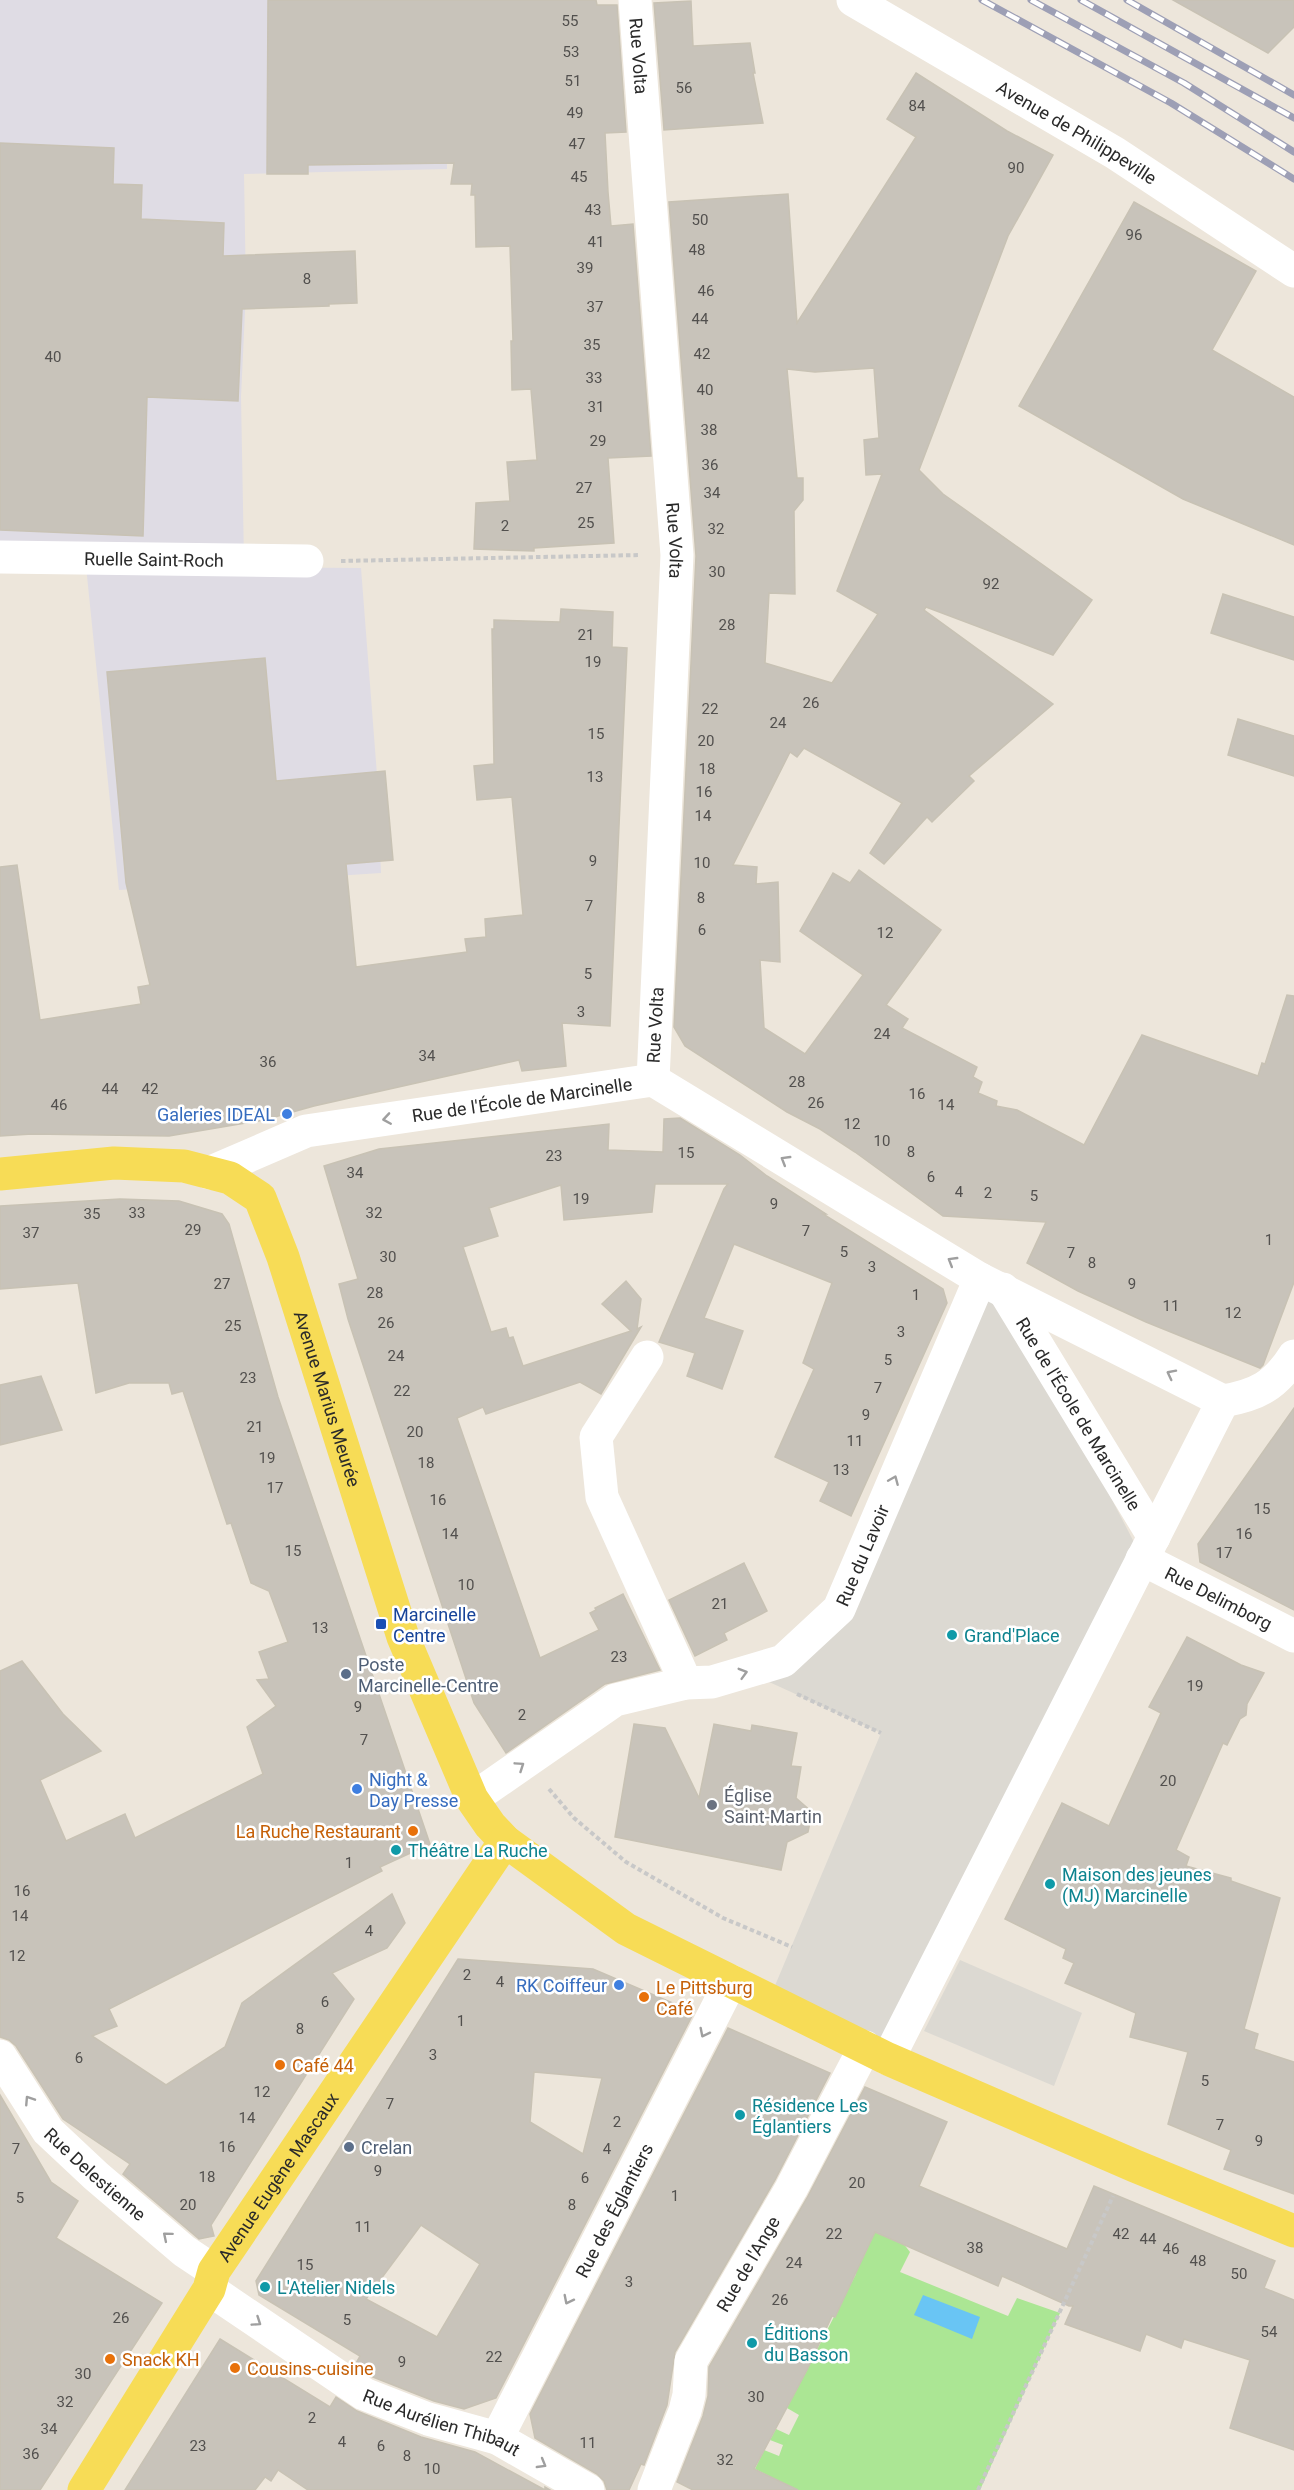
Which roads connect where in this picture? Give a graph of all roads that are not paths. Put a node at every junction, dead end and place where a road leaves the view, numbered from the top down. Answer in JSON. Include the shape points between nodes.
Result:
{"nodes":[{"id":1,"x":635,"y":0,"type":"edge"},
{"id":2,"x":853,"y":0,"type":"edge"},
{"id":3,"x":1294,"y":271,"type":"edge"},
{"id":4,"x":0,"y":557,"type":"edge"},
{"id":5,"x":308,"y":561,"type":"road end"},
{"id":6,"x":652,"y":1080,"type":"junction"},
{"id":7,"x":209,"y":1173,"type":"junction"},
{"id":8,"x":0,"y":1174,"type":"edge"},
{"id":9,"x":992,"y":1284,"type":"junction"},
{"id":10,"x":647,"y":1356,"type":"dead end"},
{"id":11,"x":1294,"y":1356,"type":"edge"},
{"id":12,"x":1223,"y":1401,"type":"junction"},
{"id":13,"x":1148,"y":1548,"type":"junction"},
{"id":14,"x":1294,"y":1636,"type":"edge"},
{"id":15,"x":686,"y":1683,"type":"junction"},
{"id":16,"x":472,"y":1799,"type":"junction"},
{"id":17,"x":506,"y":1841,"type":"junction"},
{"id":18,"x":731,"y":1981,"type":"junction"},
{"id":19,"x":877,"y":2053,"type":"junction"},
{"id":20,"x":0,"y":2056,"type":"edge"},
{"id":21,"x":1294,"y":2231,"type":"edge"},
{"id":22,"x":211,"y":2280,"type":"junction"},
{"id":23,"x":497,"y":2439,"type":"junction"},
{"id":24,"x":84,"y":2490,"type":"edge"},
{"id":25,"x":588,"y":2490,"type":"edge"},
{"id":26,"x":654,"y":2490,"type":"edge"}],
"edges":[{"from":1,"to":6,"type":"street","name":"Rue Volta","via":[[677,555]]},
{"from":2,"to":3,"type":"street","name":"Avenue de Philippeville","via":[[1115,153]]},
{"from":4,"to":5,"type":"street","name":"Ruelle Saint-Roch"},
{"from":6,"to":7,"type":"street","name":"Rue de l'École de Marcinelle","one_way":true,"via":[[306,1131]]},
{"from":9,"to":6,"type":"street","name":"Rue de l'École de Marcinelle","one_way":true},
{"from":7,"to":8,"type":"main road","name":"Avenue Marius Meurée","via":[[184,1166],[114,1163]]},
{"from":7,"to":16,"type":"main road","name":"Avenue Marius Meurée","via":[[230,1178],[260,1198],[283,1257],[403,1637]]},
{"from":12,"to":9,"type":"street","name":"Rue de l'École de Marcinelle","one_way":true},
{"from":9,"to":13,"type":"street","name":"Rue de l'École de Marcinelle"},
{"from":15,"to":9,"type":"street","name":"Rue du Lavoir","one_way":true,"via":[[712,1682],[783,1661],[839,1609]]},
{"from":10,"to":15,"type":"street","via":[[596,1437],[602,1497]]},
{"from":11,"to":12,"type":"street","via":[[1266,1389]]},
{"from":12,"to":13,"type":"street"},
{"from":13,"to":14,"type":"street","name":"Rue Delimborg"},
{"from":13,"to":19,"type":"street"},
{"from":16,"to":15,"type":"street","name":"Rue du Lavoir","one_way":true,"via":[[615,1701]]},
{"from":16,"to":17,"type":"main road","name":"Avenue Marius Meurée"},
{"from":17,"to":18,"type":"main road","via":[[626,1929]]},
{"from":17,"to":22,"type":"main road","name":"Avenue Eugène Mascaux"},
{"from":18,"to":19,"type":"main road"},
{"from":18,"to":23,"type":"street","name":"Rue des Églantiers","one_way":true},
{"from":19,"to":21,"type":"main road"},
{"from":19,"to":26,"type":"street","name":"Rue de l'Ange","via":[[791,2189],[691,2361],[685,2411]]},
{"from":22,"to":20,"type":"street","name":"Rue Delestienne","one_way":true,"via":[[184,2251],[48,2131]]},
{"from":22,"to":23,"type":"street","name":"Rue Aurélien Thibaut","one_way":true,"via":[[363,2394],[428,2419]]},
{"from":22,"to":24,"type":"main road","name":"Avenue Eugène Mascaux"},
{"from":23,"to":25,"type":"street","name":"Rue Aurélien Thibaut","one_way":true}]}
